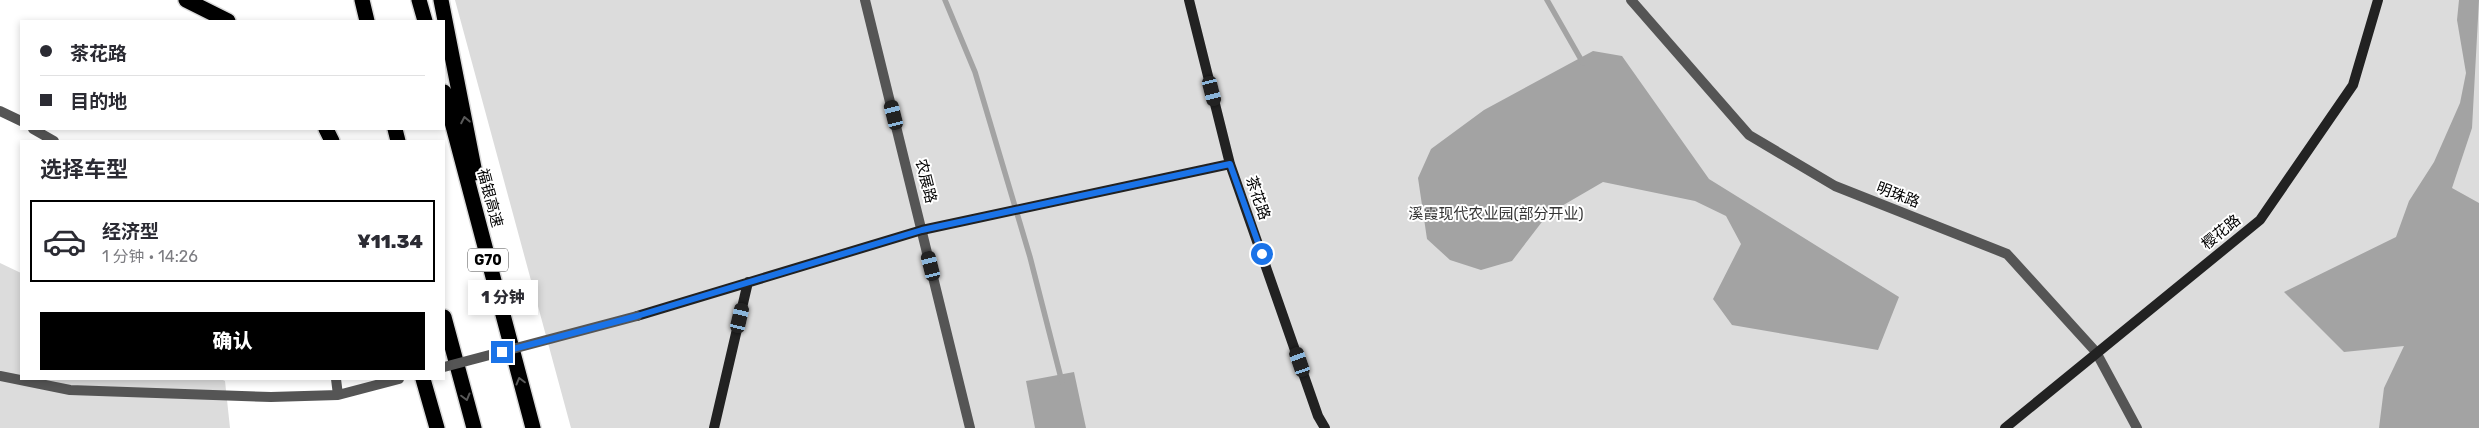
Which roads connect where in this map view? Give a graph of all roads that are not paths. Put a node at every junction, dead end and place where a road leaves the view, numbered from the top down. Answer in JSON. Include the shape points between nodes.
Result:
{"nodes":[{"id":1,"x":186,"y":0,"type":"edge"},
{"id":2,"x":362,"y":0,"type":"edge"},
{"id":3,"x":419,"y":0,"type":"edge"},
{"id":4,"x":441,"y":0,"type":"edge"},
{"id":5,"x":865,"y":0,"type":"edge"},
{"id":6,"x":1189,"y":0,"type":"edge"},
{"id":7,"x":1631,"y":0,"type":"edge"},
{"id":8,"x":2378,"y":0,"type":"edge"},
{"id":9,"x":226,"y":20,"type":"edge"},
{"id":10,"x":367,"y":20,"type":"edge"},
{"id":11,"x":425,"y":20,"type":"edge"},
{"id":12,"x":445,"y":20,"type":"edge"},
{"id":13,"x":445,"y":21,"type":"edge"},
{"id":14,"x":445,"y":96,"type":"edge"},
{"id":15,"x":0,"y":111,"type":"edge"},
{"id":16,"x":20,"y":121,"type":"edge"},
{"id":17,"x":35,"y":130,"type":"edge"},
{"id":18,"x":52,"y":140,"type":"edge"},
{"id":19,"x":1230,"y":164,"type":"junction"},
{"id":20,"x":922,"y":230,"type":"junction"},
{"id":21,"x":748,"y":282,"type":"junction"},
{"id":22,"x":500,"y":305,"type":"junction"},
{"id":23,"x":445,"y":321,"type":"edge"},
{"id":24,"x":2096,"y":352,"type":"junction"},
{"id":25,"x":445,"y":367,"type":"edge"},
{"id":26,"x":0,"y":376,"type":"edge"},
{"id":27,"x":336,"y":380,"type":"edge"},
{"id":28,"x":395,"y":380,"type":"edge"},
{"id":29,"x":423,"y":380,"type":"edge"},
{"id":30,"x":338,"y":395,"type":"junction"},
{"id":31,"x":437,"y":428,"type":"edge"},
{"id":32,"x":474,"y":428,"type":"edge"},
{"id":33,"x":533,"y":428,"type":"edge"},
{"id":34,"x":714,"y":428,"type":"edge"},
{"id":35,"x":970,"y":428,"type":"edge"},
{"id":36,"x":1325,"y":428,"type":"edge"},
{"id":37,"x":2005,"y":428,"type":"edge"},
{"id":38,"x":2136,"y":428,"type":"edge"}],
"edges":[{"from":1,"to":9,"type":"highway"},
{"from":2,"to":10,"type":"highway"},
{"from":3,"to":11,"type":"highway"},
{"from":12,"to":4,"type":"highway","one_way":true},
{"from":5,"to":20,"type":"street","name":"农展路"},
{"from":6,"to":19,"type":"street","name":"茶花路"},
{"from":7,"to":24,"type":"street","name":"明珠路","via":[[1749,135],[1836,186],[2007,254]]},
{"from":8,"to":24,"type":"street","name":"樱花路","via":[[2353,85],[2260,220]]},
{"from":22,"to":13,"type":"highway","one_way":true},
{"from":14,"to":22,"type":"highway","name":"福银高速","number":"G70"},
{"from":15,"to":16,"type":"street"},
{"from":17,"to":18,"type":"street"},
{"from":19,"to":20,"type":"street"},
{"from":19,"to":36,"type":"street","name":"茶花路","via":[[1318,416]]},
{"from":20,"to":21,"type":"street"},
{"from":20,"to":35,"type":"street","name":"农展路"},
{"from":21,"to":25,"type":"street","bridge":true,"via":[[637,316]]},
{"from":21,"to":34,"type":"street"},
{"from":33,"to":22,"type":"highway","name":"福银高速","number":"G70","one_way":true},
{"from":23,"to":32,"type":"highway","one_way":true},
{"from":24,"to":37,"type":"street","name":"樱花路"},
{"from":24,"to":38,"type":"street","name":"明珠路"},
{"from":26,"to":30,"type":"street","via":[[70,390],[271,397]]},
{"from":27,"to":30,"type":"street"},
{"from":28,"to":30,"type":"street"},
{"from":29,"to":31,"type":"highway"}]}
